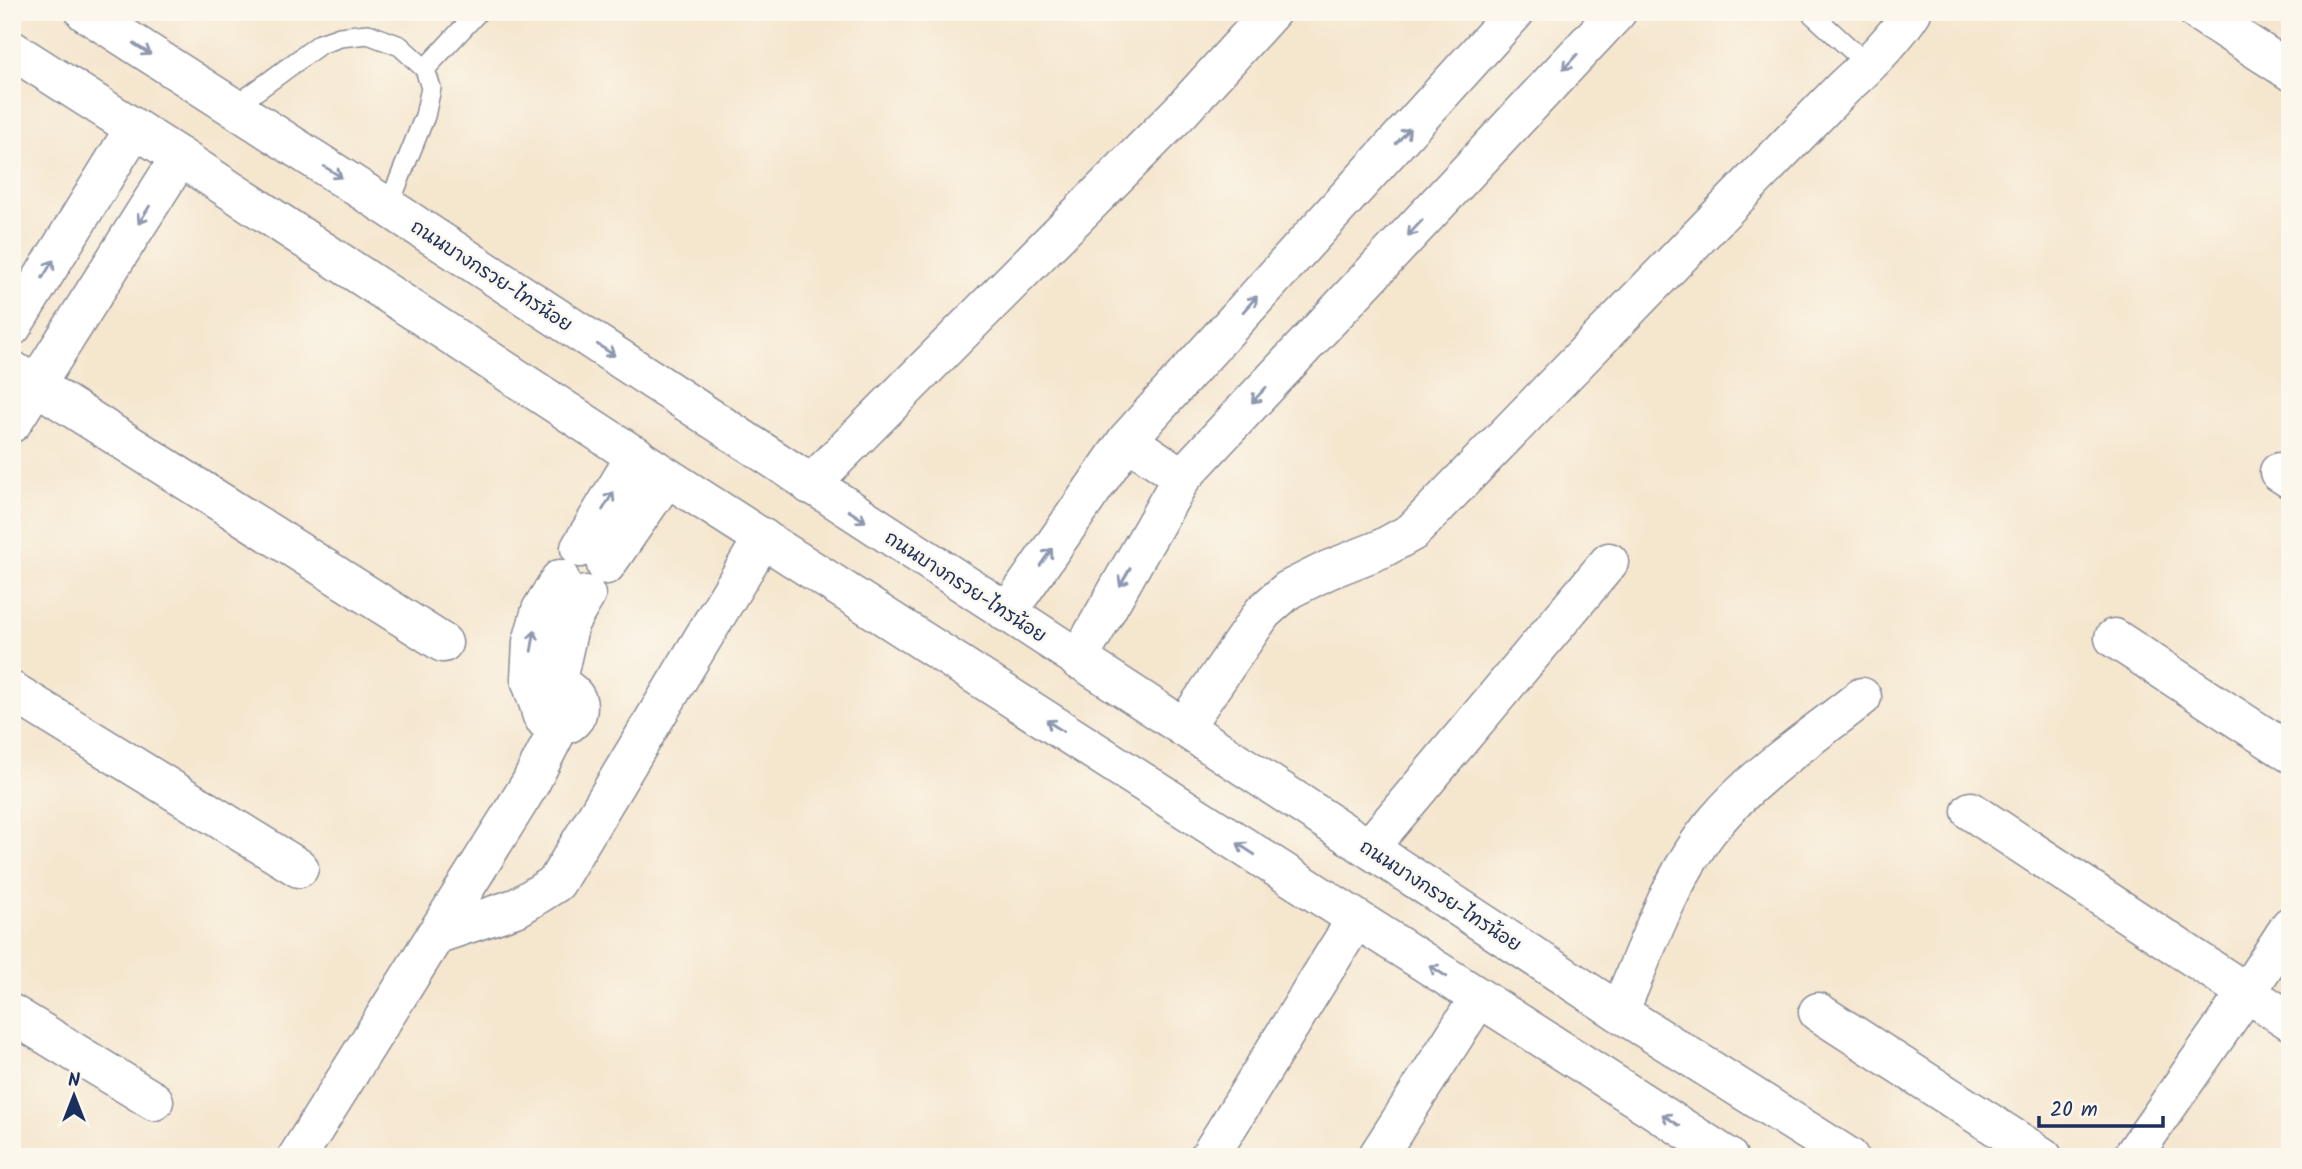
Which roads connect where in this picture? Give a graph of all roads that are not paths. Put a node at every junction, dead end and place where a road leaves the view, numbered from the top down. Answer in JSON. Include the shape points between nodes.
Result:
{"nodes":[{"id":1,"x":85,"y":12,"type":"edge"},
{"id":2,"x":478,"y":12,"type":"edge"},
{"id":3,"x":1271,"y":12,"type":"edge"},
{"id":4,"x":1515,"y":12,"type":"edge"},
{"id":5,"x":1616,"y":12,"type":"edge"},
{"id":6,"x":1810,"y":12,"type":"edge"},
{"id":7,"x":1912,"y":12,"type":"edge"},
{"id":8,"x":2198,"y":12,"type":"edge"},
{"id":9,"x":12,"y":50,"type":"edge"},
{"id":10,"x":1868,"y":65,"type":"junction"},
{"id":11,"x":425,"y":69,"type":"junction"},
{"id":12,"x":2290,"y":71,"type":"edge"},
{"id":13,"x":233,"y":108,"type":"junction"},
{"id":14,"x":134,"y":129,"type":"junction"},
{"id":15,"x":180,"y":157,"type":"junction"},
{"id":16,"x":388,"y":207,"type":"junction"},
{"id":17,"x":12,"y":327,"type":"edge"},
{"id":18,"x":24,"y":378,"type":"edge"},
{"id":19,"x":12,"y":424,"type":"edge"},
{"id":20,"x":1127,"y":440,"type":"junction"},
{"id":21,"x":636,"y":455,"type":"junction"},
{"id":22,"x":667,"y":477,"type":"junction"},
{"id":23,"x":1182,"y":477,"type":"junction"},
{"id":24,"x":810,"y":485,"type":"junction"},
{"id":25,"x":763,"y":538,"type":"junction"},
{"id":26,"x":1609,"y":562,"type":"dead end"},
{"id":27,"x":583,"y":572,"type":"junction"},
{"id":28,"x":1007,"y":613,"type":"junction"},
{"id":29,"x":2114,"y":638,"type":"dead end"},
{"id":30,"x":443,"y":643,"type":"dead end"},
{"id":31,"x":1078,"y":660,"type":"junction"},
{"id":32,"x":12,"y":691,"type":"edge"},
{"id":33,"x":1861,"y":697,"type":"dead end"},
{"id":34,"x":1184,"y":727,"type":"junction"},
{"id":35,"x":2290,"y":753,"type":"edge"},
{"id":36,"x":1970,"y":811,"type":"dead end"},
{"id":37,"x":1369,"y":848,"type":"junction"},
{"id":38,"x":299,"y":868,"type":"dead end"},
{"id":39,"x":1356,"y":919,"type":"junction"},
{"id":40,"x":2290,"y":926,"type":"edge"},
{"id":41,"x":435,"y":935,"type":"junction"},
{"id":42,"x":2247,"y":992,"type":"junction"},
{"id":43,"x":1479,"y":998,"type":"junction"},
{"id":44,"x":1619,"y":1012,"type":"junction"},
{"id":45,"x":1818,"y":1012,"type":"dead end"},
{"id":46,"x":12,"y":1014,"type":"edge"},
{"id":47,"x":2290,"y":1021,"type":"edge"},
{"id":48,"x":154,"y":1101,"type":"dead end"},
{"id":49,"x":297,"y":1157,"type":"edge"},
{"id":50,"x":1209,"y":1157,"type":"edge"},
{"id":51,"x":1377,"y":1157,"type":"edge"},
{"id":52,"x":1728,"y":1157,"type":"edge"},
{"id":53,"x":1849,"y":1157,"type":"edge"},
{"id":54,"x":2043,"y":1157,"type":"edge"},
{"id":55,"x":2133,"y":1157,"type":"edge"}],
"edges":[{"from":1,"to":13,"type":"street","name":"ถนนบางกรวย-ไทรน้อย","one_way":true},
{"from":2,"to":11,"type":"lane"},
{"from":3,"to":24,"type":"street","via":[[1182,110]]},
{"from":20,"to":4,"type":"street","one_way":true},
{"from":5,"to":23,"type":"street","one_way":true},
{"from":6,"to":10,"type":"lane"},
{"from":7,"to":10,"type":"street"},
{"from":8,"to":12,"type":"street"},
{"from":9,"to":14,"type":"street"},
{"from":10,"to":34,"type":"street","via":[[1412,531],[1289,590],[1263,612]]},
{"from":11,"to":13,"type":"lane","via":[[400,46],[368,34],[340,37],[320,44]]},
{"from":11,"to":16,"type":"lane","via":[[430,88],[425,116]]},
{"from":13,"to":16,"type":"street","name":"ถนนบางกรวย-ไทรน้อย","one_way":true},
{"from":14,"to":15,"type":"street"},
{"from":17,"to":14,"type":"street","one_way":true},
{"from":15,"to":18,"type":"street","one_way":true},
{"from":15,"to":21,"type":"street"},
{"from":16,"to":24,"type":"street","name":"ถนนบางกรวย-ไทรน้อย","one_way":true},
{"from":18,"to":19,"type":"street"},
{"from":18,"to":30,"type":"street"},
{"from":20,"to":23,"type":"street"},
{"from":28,"to":20,"type":"street","one_way":true},
{"from":21,"to":22,"type":"street"},
{"from":27,"to":21,"type":"street","one_way":true},
{"from":22,"to":25,"type":"street"},
{"from":22,"to":27,"type":"street"},
{"from":23,"to":31,"type":"street","one_way":true},
{"from":24,"to":28,"type":"street","name":"ถนนบางกรวย-ไทรน้อย","one_way":true},
{"from":39,"to":25,"type":"street","one_way":true},
{"from":25,"to":41,"type":"street","via":[[556,883],[518,907]]},
{"from":26,"to":37,"type":"street"},
{"from":27,"to":41,"type":"street","via":[[541,610],[531,642],[530,679],[552,707],[530,784]]},
{"from":28,"to":31,"type":"street","name":"ถนนบางกรวย-ไทรน้อย"},
{"from":29,"to":35,"type":"street"},
{"from":31,"to":34,"type":"street","name":"ถนนบางกรวย-ไทรน้อย"},
{"from":32,"to":38,"type":"street"},
{"from":33,"to":44,"type":"street","via":[[1749,787],[1714,822],[1681,871]]},
{"from":34,"to":37,"type":"street","name":"ถนนบางกรวย-ไทรน้อย"},
{"from":36,"to":42,"type":"street"},
{"from":37,"to":44,"type":"street","name":"ถนนบางกรวย-ไทรน้อย"},
{"from":43,"to":39,"type":"street","one_way":true},
{"from":39,"to":50,"type":"street"},
{"from":40,"to":42,"type":"street"},
{"from":41,"to":49,"type":"street"},
{"from":42,"to":47,"type":"street"},
{"from":42,"to":55,"type":"street"},
{"from":43,"to":51,"type":"street"},
{"from":52,"to":43,"type":"street","one_way":true},
{"from":44,"to":53,"type":"street","name":"ถนนบางกรวย-ไทรน้อย"},
{"from":45,"to":54,"type":"street"},
{"from":46,"to":48,"type":"street"}]}
